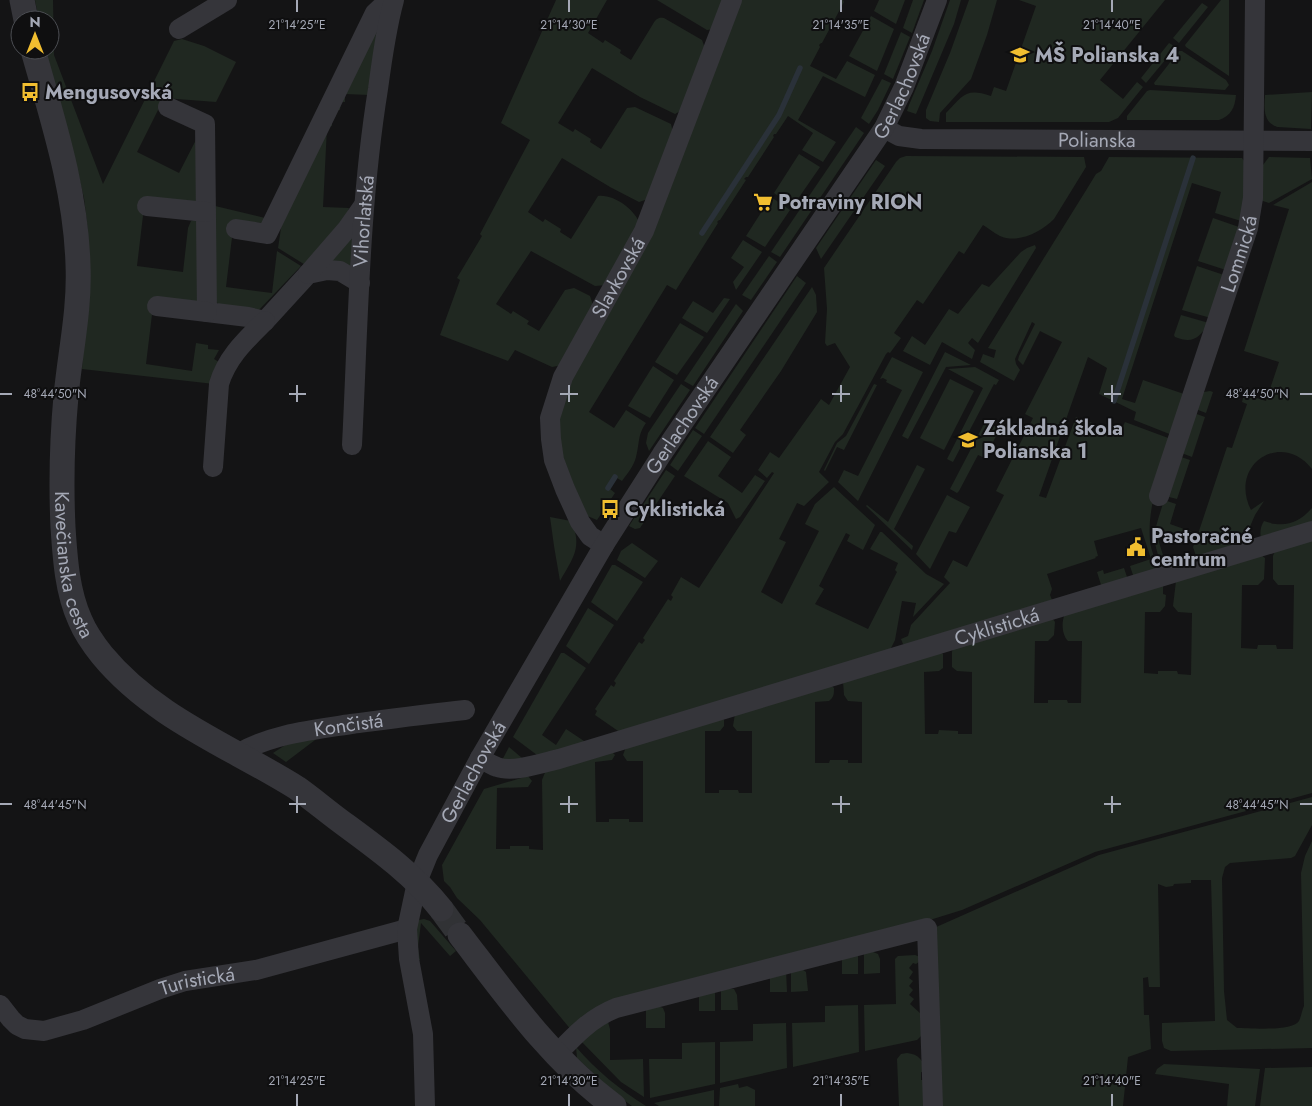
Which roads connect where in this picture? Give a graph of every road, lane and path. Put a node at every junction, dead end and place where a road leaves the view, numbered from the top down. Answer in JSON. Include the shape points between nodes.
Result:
{"nodes":[{"id":1,"x":227,"y":0,"type":"edge"},
{"id":2,"x":390,"y":0,"type":"edge"},
{"id":3,"x":394,"y":0,"type":"edge"},
{"id":4,"x":732,"y":0,"type":"edge"},
{"id":5,"x":937,"y":0,"type":"edge"},
{"id":6,"x":1255,"y":0,"type":"edge"},
{"id":7,"x":179,"y":29,"type":"dead end"},
{"id":8,"x":35,"y":60,"type":"edge"},
{"id":9,"x":168,"y":107,"type":"dead end"},
{"id":10,"x":884,"y":128,"type":"junction"},
{"id":11,"x":1254,"y":140,"type":"junction"},
{"id":12,"x":1312,"y":141,"type":"edge"},
{"id":13,"x":364,"y":205,"type":"junction"},
{"id":14,"x":147,"y":206,"type":"dead end"},
{"id":15,"x":206,"y":212,"type":"junction"},
{"id":16,"x":236,"y":229,"type":"dead end"},
{"id":17,"x":308,"y":274,"type":"junction"},
{"id":18,"x":360,"y":283,"type":"junction"},
{"id":19,"x":157,"y":306,"type":"dead end"},
{"id":20,"x":207,"y":312,"type":"junction"},
{"id":21,"x":265,"y":321,"type":"junction"},
{"id":22,"x":352,"y":445,"type":"dead end"},
{"id":23,"x":213,"y":467,"type":"dead end"},
{"id":24,"x":1159,"y":496,"type":"dead end"},
{"id":25,"x":1312,"y":531,"type":"edge"},
{"id":26,"x":604,"y":545,"type":"junction"},
{"id":27,"x":464,"y":710,"type":"dead end"},
{"id":28,"x":237,"y":754,"type":"junction"},
{"id":29,"x":480,"y":758,"type":"junction"},
{"id":30,"x":417,"y":882,"type":"junction"},
{"id":31,"x":442,"y":909,"type":"tunnel mouth"},
{"id":32,"x":407,"y":929,"type":"junction"},
{"id":33,"x":460,"y":935,"type":"tunnel mouth"},
{"id":34,"x":0,"y":1005,"type":"edge"},
{"id":35,"x":557,"y":1054,"type":"junction"},
{"id":36,"x":424,"y":1106,"type":"edge"},
{"id":37,"x":614,"y":1106,"type":"edge"},
{"id":38,"x":933,"y":1106,"type":"edge"}],
"edges":[{"from":1,"to":7,"type":"street"},
{"from":2,"to":16,"type":"street","via":[[375,13],[267,234]]},
{"from":3,"to":13,"type":"street","name":"Vihorlatská","via":[[373,122]]},
{"from":4,"to":26,"type":"street","name":"Slavkovská","via":[[644,231],[563,377],[550,418],[554,460],[565,489],[580,522],[590,536]]},
{"from":5,"to":10,"type":"street","name":"Gerlachovská"},
{"from":6,"to":11,"type":"street","name":"Lomnická"},
{"from":8,"to":28,"type":"street","name":"Kavečianska cesta","via":[[71,192],[77,230],[79,269],[66,395],[62,498],[66,563],[73,599],[92,641],[125,678],[169,714]]},
{"from":9,"to":15,"type":"street","via":[[205,124]]},
{"from":10,"to":11,"type":"street","name":"Polianska","via":[[899,136],[921,140]]},
{"from":10,"to":26,"type":"street","name":"Gerlachovská","via":[[662,454]]},
{"from":11,"to":12,"type":"street","name":"Polianska"},
{"from":11,"to":24,"type":"street","name":"Lomnická","via":[[1253,198],[1248,228]]},
{"from":13,"to":17,"type":"street"},
{"from":13,"to":18,"type":"street","name":"Vihorlatská"},
{"from":14,"to":15,"type":"street"},
{"from":15,"to":20,"type":"street"},
{"from":17,"to":18,"type":"street","via":[[340,271]]},
{"from":17,"to":21,"type":"street"},
{"from":18,"to":22,"type":"street","name":"Vihorlatská"},
{"from":19,"to":20,"type":"street"},
{"from":20,"to":21,"type":"street"},
{"from":21,"to":23,"type":"street","via":[[233,355],[222,375]]},
{"from":25,"to":29,"type":"street","name":"Cyklistická","via":[[559,759],[504,769]]},
{"from":26,"to":29,"type":"street","name":"Gerlachovská"},
{"from":27,"to":28,"type":"street","name":"Končistá","via":[[304,731],[255,744]]},
{"from":28,"to":30,"type":"street","name":"Kavečianska cesta","via":[[297,789],[393,860]]},
{"from":29,"to":30,"type":"street","name":"Gerlachovská"},
{"from":30,"to":31,"type":"street","name":"Kavečianska cesta"},
{"from":30,"to":32,"type":"street"},
{"from":32,"to":34,"type":"street","name":"Turistická","via":[[256,970],[185,981],[83,1020],[44,1031],[25,1029],[10,1020]]},
{"from":32,"to":36,"type":"street","via":[[409,959],[423,1034]]},
{"from":33,"to":35,"type":"street"},
{"from":35,"to":37,"type":"street","via":[[591,1089]]},
{"from":35,"to":38,"type":"street","via":[[590,1021],[618,1008],[927,928]]}]}
